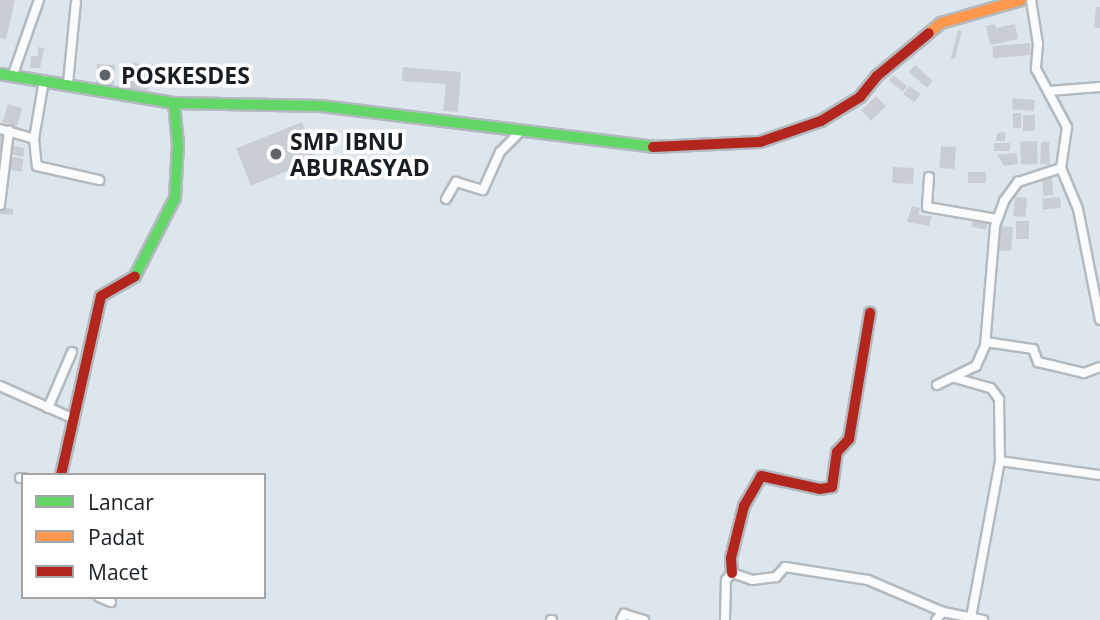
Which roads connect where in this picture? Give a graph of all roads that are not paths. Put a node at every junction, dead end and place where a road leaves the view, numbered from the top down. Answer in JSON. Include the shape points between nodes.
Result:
{"nodes":[{"id":1,"x":39,"y":0,"type":"edge"},
{"id":2,"x":1021,"y":0,"type":"edge"},
{"id":3,"x":1031,"y":0,"type":"edge"},
{"id":4,"x":76,"y":2,"type":"dead end"},
{"id":5,"x":0,"y":74,"type":"edge"},
{"id":6,"x":12,"y":77,"type":"junction"},
{"id":7,"x":44,"y":80,"type":"junction"},
{"id":8,"x":68,"y":83,"type":"junction"},
{"id":9,"x":1100,"y":87,"type":"edge"},
{"id":10,"x":1049,"y":91,"type":"junction"},
{"id":11,"x":174,"y":103,"type":"junction"},
{"id":12,"x":4,"y":130,"type":"edge"},
{"id":13,"x":521,"y":131,"type":"junction"},
{"id":14,"x":34,"y":139,"type":"junction"},
{"id":15,"x":1061,"y":168,"type":"junction"},
{"id":16,"x":929,"y":177,"type":"dead end"},
{"id":17,"x":99,"y":180,"type":"dead end"},
{"id":18,"x":446,"y":199,"type":"dead end"},
{"id":19,"x":0,"y":205,"type":"edge"},
{"id":20,"x":997,"y":219,"type":"junction"},
{"id":21,"x":870,"y":313,"type":"dead end"},
{"id":22,"x":1100,"y":320,"type":"edge"},
{"id":23,"x":986,"y":342,"type":"junction"},
{"id":24,"x":72,"y":352,"type":"dead end"},
{"id":25,"x":1100,"y":367,"type":"edge"},
{"id":26,"x":956,"y":378,"type":"junction"},
{"id":27,"x":937,"y":385,"type":"dead end"},
{"id":28,"x":0,"y":387,"type":"edge"},
{"id":29,"x":48,"y":408,"type":"junction"},
{"id":30,"x":72,"y":418,"type":"junction"},
{"id":31,"x":1000,"y":461,"type":"junction"},
{"id":32,"x":61,"y":473,"type":"edge"},
{"id":33,"x":1100,"y":475,"type":"edge"},
{"id":34,"x":732,"y":573,"type":"junction"},
{"id":35,"x":104,"y":599,"type":"edge"},
{"id":36,"x":111,"y":602,"type":"dead end"},
{"id":37,"x":943,"y":612,"type":"junction"},
{"id":38,"x":971,"y":618,"type":"junction"},
{"id":39,"x":621,"y":620,"type":"edge"},
{"id":40,"x":644,"y":620,"type":"edge"},
{"id":41,"x":725,"y":620,"type":"edge"},
{"id":42,"x":936,"y":620,"type":"edge"},
{"id":43,"x":983,"y":620,"type":"edge"}],
"edges":[{"from":1,"to":6,"type":"street"},
{"from":2,"to":13,"type":"street","via":[[941,23],[841,111],[760,142],[682,148],[617,145]]},
{"from":3,"to":10,"type":"street","via":[[1038,44],[1036,69]]},
{"from":4,"to":8,"type":"street"},
{"from":5,"to":6,"type":"street"},
{"from":6,"to":7,"type":"street"},
{"from":7,"to":8,"type":"street"},
{"from":7,"to":14,"type":"street"},
{"from":8,"to":11,"type":"street"},
{"from":9,"to":10,"type":"street"},
{"from":10,"to":15,"type":"street","via":[[1067,127]]},
{"from":11,"to":13,"type":"street","via":[[321,106]]},
{"from":11,"to":30,"type":"street","via":[[177,183],[171,210],[133,279],[101,296]]},
{"from":12,"to":14,"type":"street"},
{"from":12,"to":19,"type":"street"},
{"from":13,"to":18,"type":"street","via":[[500,152],[483,190],[456,182]]},
{"from":14,"to":17,"type":"street","via":[[37,166]]},
{"from":15,"to":20,"type":"street","via":[[1018,182]]},
{"from":15,"to":22,"type":"street","via":[[1078,209]]},
{"from":16,"to":20,"type":"street","via":[[927,207]]},
{"from":20,"to":23,"type":"street"},
{"from":21,"to":34,"type":"street","via":[[849,439],[837,452],[832,487],[820,489],[761,476],[744,506]]},
{"from":23,"to":25,"type":"street","via":[[1033,349],[1038,362],[1084,373]]},
{"from":23,"to":26,"type":"street","via":[[976,366]]},
{"from":24,"to":29,"type":"street"},
{"from":26,"to":27,"type":"street"},
{"from":26,"to":31,"type":"street","via":[[996,393]]},
{"from":28,"to":29,"type":"street"},
{"from":29,"to":30,"type":"street"},
{"from":30,"to":32,"type":"street"},
{"from":31,"to":33,"type":"street"},
{"from":31,"to":38,"type":"street"},
{"from":34,"to":37,"type":"street","via":[[752,580],[776,577],[785,567],[869,580]]},
{"from":34,"to":41,"type":"street","via":[[726,580]]},
{"from":35,"to":36,"type":"street"},
{"from":37,"to":38,"type":"street"},
{"from":37,"to":42,"type":"street"},
{"from":38,"to":43,"type":"street"},
{"from":39,"to":40,"type":"street","via":[[624,614]]}]}
